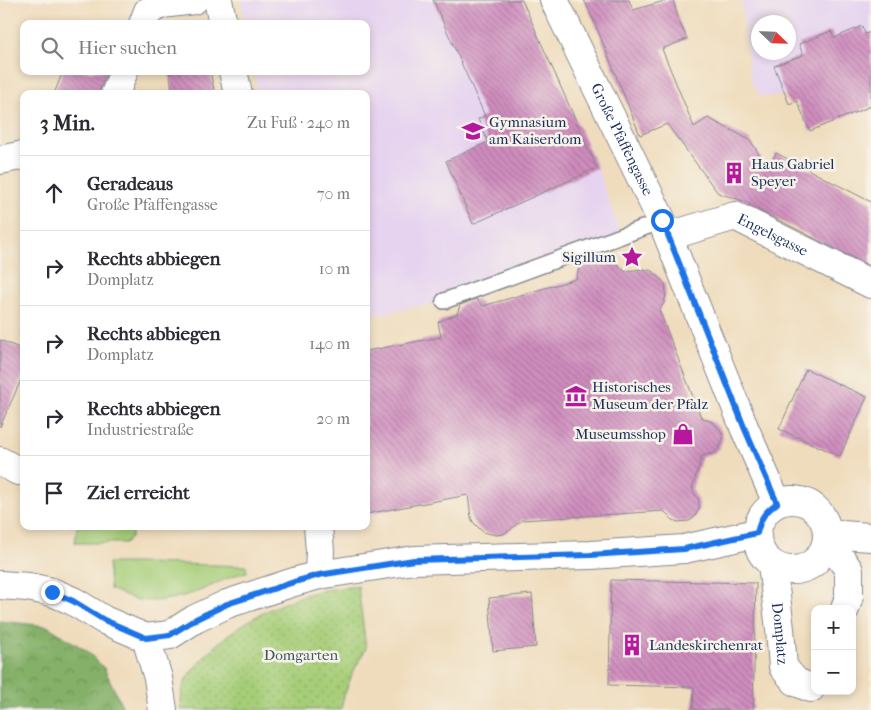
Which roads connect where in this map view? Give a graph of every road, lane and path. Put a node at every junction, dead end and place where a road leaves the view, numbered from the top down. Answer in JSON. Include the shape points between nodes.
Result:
{"nodes":[{"id":1,"x":194,"y":0,"type":"edge"},
{"id":2,"x":218,"y":0,"type":"edge"},
{"id":3,"x":554,"y":0,"type":"edge"},
{"id":4,"x":145,"y":20,"type":"edge"},
{"id":5,"x":222,"y":20,"type":"edge"},
{"id":6,"x":122,"y":75,"type":"edge"},
{"id":7,"x":234,"y":75,"type":"edge"},
{"id":8,"x":117,"y":90,"type":"edge"},
{"id":9,"x":237,"y":90,"type":"edge"},
{"id":10,"x":20,"y":156,"type":"edge"},
{"id":11,"x":0,"y":160,"type":"edge"},
{"id":12,"x":666,"y":228,"type":"junction"},
{"id":13,"x":871,"y":284,"type":"edge"},
{"id":14,"x":444,"y":300,"type":"dead end"},
{"id":15,"x":777,"y":503,"type":"junction"},
{"id":16,"x":318,"y":530,"type":"edge"},
{"id":17,"x":757,"y":533,"type":"junction"},
{"id":18,"x":827,"y":536,"type":"junction"},
{"id":19,"x":871,"y":537,"type":"edge"},
{"id":20,"x":772,"y":564,"type":"junction"},
{"id":21,"x":319,"y":575,"type":"junction"},
{"id":22,"x":0,"y":585,"type":"edge"},
{"id":23,"x":853,"y":593,"type":"edge"},
{"id":24,"x":146,"y":638,"type":"junction"},
{"id":25,"x":810,"y":692,"type":"edge"},
{"id":26,"x":162,"y":710,"type":"edge"}],
"edges":[{"from":1,"to":4,"type":"street","via":[[162,4],[148,11]]},
{"from":2,"to":5,"type":"street"},
{"from":3,"to":12,"type":"street","name":"Große Pfaffengasse"},
{"from":6,"to":8,"type":"street"},
{"from":7,"to":9,"type":"street"},
{"from":10,"to":11,"type":"street"},
{"from":12,"to":13,"type":"street","name":"Engelsgasse","via":[[735,216]]},
{"from":12,"to":14,"type":"lane"},
{"from":12,"to":15,"type":"street","name":"Große Pfaffengasse"},
{"from":15,"to":17,"type":"street","via":[[767,510]]},
{"from":15,"to":18,"type":"street","via":[[798,500],[809,504],[825,521]]},
{"from":16,"to":21,"type":"street"},
{"from":17,"to":20,"type":"street","name":"Domplatz","via":[[758,545]]},
{"from":17,"to":21,"type":"street","via":[[675,550],[414,560]]},
{"from":18,"to":19,"type":"street"},
{"from":18,"to":20,"type":"street","via":[[824,549],[815,562],[805,568],[782,569]]},
{"from":18,"to":23,"type":"street"},
{"from":20,"to":25,"type":"street","name":"Domplatz","via":[[783,667]]},
{"from":21,"to":24,"type":"street","via":[[227,604],[170,635]]},
{"from":22,"to":24,"type":"street","via":[[52,592]]},
{"from":24,"to":26,"type":"street","via":[[158,678]]}]}
